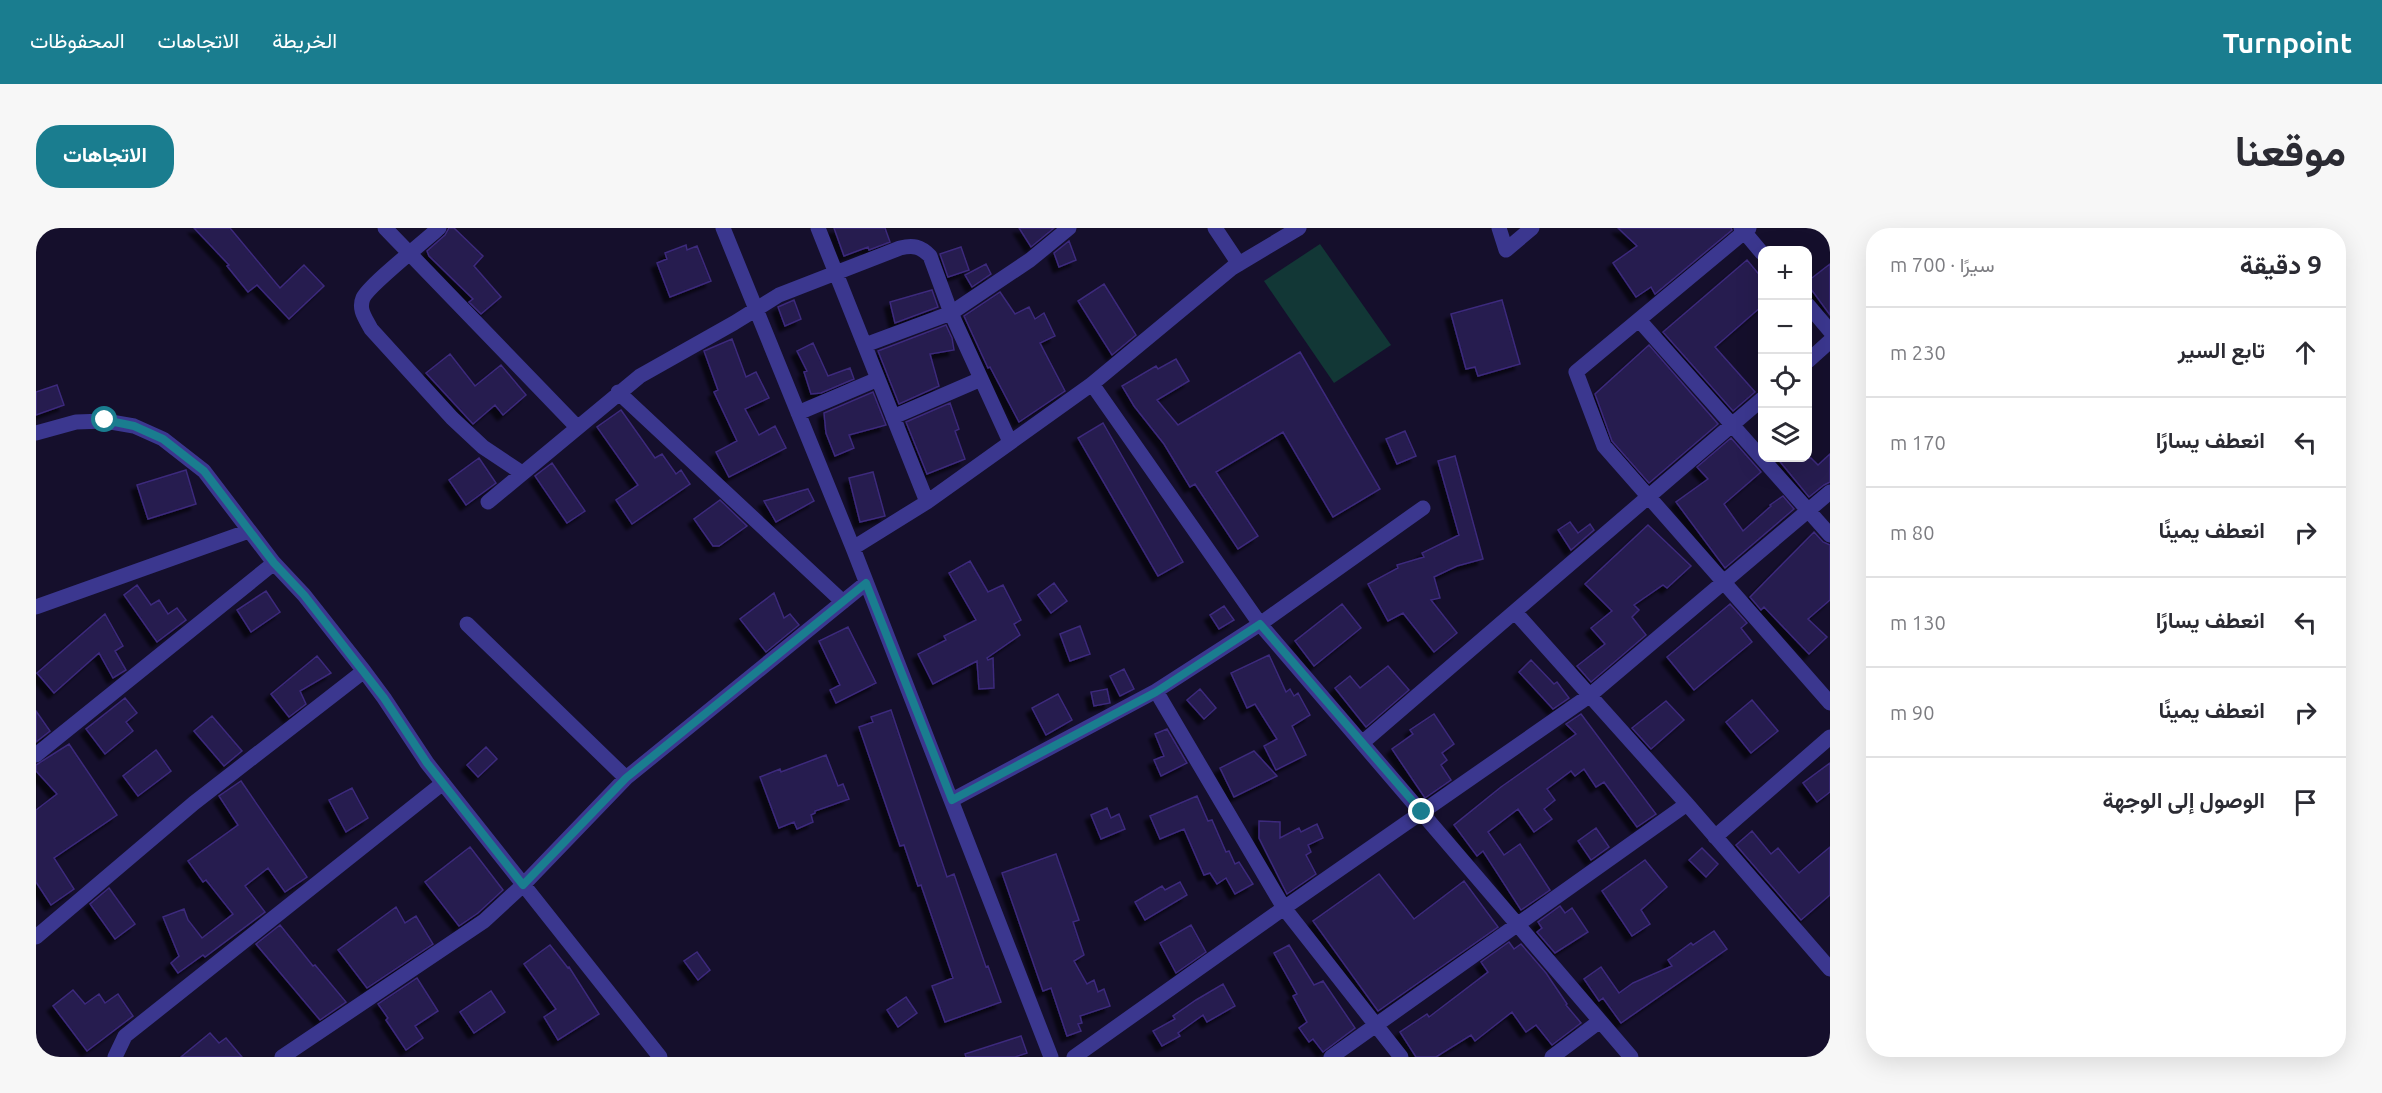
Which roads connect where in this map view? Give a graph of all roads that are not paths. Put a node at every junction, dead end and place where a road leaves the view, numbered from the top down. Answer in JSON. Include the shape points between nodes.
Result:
{"nodes":[{"id":1,"x":385,"y":228,"type":"edge"},
{"id":2,"x":439,"y":228,"type":"edge"},
{"id":3,"x":723,"y":228,"type":"edge"},
{"id":4,"x":818,"y":228,"type":"edge"},
{"id":5,"x":1069,"y":228,"type":"edge"},
{"id":6,"x":1215,"y":228,"type":"edge"},
{"id":7,"x":1299,"y":228,"type":"edge"},
{"id":8,"x":1499,"y":228,"type":"edge"},
{"id":9,"x":1532,"y":228,"type":"edge"},
{"id":10,"x":1745,"y":229,"type":"edge"},
{"id":11,"x":1758,"y":247,"type":"edge"},
{"id":12,"x":410,"y":255,"type":"junction"},
{"id":13,"x":1239,"y":264,"type":"junction"},
{"id":14,"x":836,"y":273,"type":"junction"},
{"id":15,"x":756,"y":310,"type":"junction"},
{"id":16,"x":1812,"y":310,"type":"edge"},
{"id":17,"x":951,"y":313,"type":"junction"},
{"id":18,"x":1639,"y":320,"type":"junction"},
{"id":19,"x":1830,"y":331,"type":"edge"},
{"id":20,"x":1830,"y":341,"type":"edge"},
{"id":21,"x":865,"y":345,"type":"junction"},
{"id":22,"x":1812,"y":357,"type":"edge"},
{"id":23,"x":878,"y":378,"type":"junction"},
{"id":24,"x":981,"y":379,"type":"junction"},
{"id":25,"x":1092,"y":384,"type":"junction"},
{"id":26,"x":618,"y":392,"type":"junction"},
{"id":27,"x":1758,"y":403,"type":"edge"},
{"id":28,"x":798,"y":413,"type":"junction"},
{"id":29,"x":893,"y":417,"type":"junction"},
{"id":30,"x":1732,"y":426,"type":"junction"},
{"id":31,"x":577,"y":427,"type":"junction"},
{"id":32,"x":36,"y":433,"type":"edge"},
{"id":33,"x":1010,"y":442,"type":"junction"},
{"id":34,"x":522,"y":473,"type":"junction"},
{"id":35,"x":1830,"y":492,"type":"edge"},
{"id":36,"x":1649,"y":497,"type":"junction"},
{"id":37,"x":488,"y":502,"type":"dead end"},
{"id":38,"x":927,"y":502,"type":"junction"},
{"id":39,"x":1423,"y":508,"type":"dead end"},
{"id":40,"x":1807,"y":511,"type":"junction"},
{"id":41,"x":249,"y":531,"type":"junction"},
{"id":42,"x":1830,"y":535,"type":"edge"},
{"id":43,"x":852,"y":548,"type":"junction"},
{"id":44,"x":274,"y":563,"type":"junction"},
{"id":45,"x":1722,"y":581,"type":"junction"},
{"id":46,"x":866,"y":583,"type":"junction"},
{"id":47,"x":843,"y":602,"type":"junction"},
{"id":48,"x":36,"y":608,"type":"edge"},
{"id":49,"x":1515,"y":612,"type":"junction"},
{"id":50,"x":467,"y":624,"type":"dead end"},
{"id":51,"x":1260,"y":624,"type":"junction"},
{"id":52,"x":364,"y":671,"type":"junction"},
{"id":53,"x":1156,"y":692,"type":"junction"},
{"id":54,"x":1589,"y":696,"type":"junction"},
{"id":55,"x":1830,"y":703,"type":"edge"},
{"id":56,"x":1830,"y":737,"type":"edge"},
{"id":57,"x":1362,"y":743,"type":"junction"},
{"id":58,"x":36,"y":755,"type":"edge"},
{"id":59,"x":626,"y":778,"type":"junction"},
{"id":60,"x":443,"y":783,"type":"junction"},
{"id":61,"x":952,"y":800,"type":"junction"},
{"id":62,"x":1687,"y":804,"type":"junction"},
{"id":63,"x":1422,"y":812,"type":"junction"},
{"id":64,"x":1715,"y":837,"type":"junction"},
{"id":65,"x":523,"y":885,"type":"junction"},
{"id":66,"x":1284,"y":908,"type":"junction"},
{"id":67,"x":1517,"y":924,"type":"junction"},
{"id":68,"x":36,"y":937,"type":"edge"},
{"id":69,"x":1830,"y":969,"type":"edge"},
{"id":70,"x":1600,"y":1021,"type":"junction"},
{"id":71,"x":1377,"y":1025,"type":"junction"},
{"id":72,"x":115,"y":1057,"type":"edge"},
{"id":73,"x":282,"y":1057,"type":"edge"},
{"id":74,"x":660,"y":1057,"type":"edge"},
{"id":75,"x":1052,"y":1057,"type":"edge"},
{"id":76,"x":1074,"y":1057,"type":"edge"},
{"id":77,"x":1331,"y":1057,"type":"edge"},
{"id":78,"x":1401,"y":1057,"type":"edge"},
{"id":79,"x":1552,"y":1057,"type":"edge"},
{"id":80,"x":1631,"y":1057,"type":"edge"}],
"edges":[{"from":1,"to":12,"type":"street"},
{"from":2,"to":12,"type":"street"},
{"from":3,"to":15,"type":"street"},
{"from":4,"to":14,"type":"street"},
{"from":5,"to":17,"type":"street","via":[[1030,260]]},
{"from":6,"to":13,"type":"street"},
{"from":7,"to":13,"type":"street"},
{"from":8,"to":9,"type":"street","via":[[1506,250]]},
{"from":10,"to":11,"type":"street"},
{"from":10,"to":18,"type":"street"},
{"from":12,"to":31,"type":"street"},
{"from":12,"to":34,"type":"street","via":[[363,298],[362,312],[371,329],[453,418],[483,447]]},
{"from":13,"to":25,"type":"street"},
{"from":14,"to":15,"type":"street","via":[[779,295]]},
{"from":14,"to":17,"type":"street","via":[[900,248],[923,249],[930,256]]},
{"from":14,"to":21,"type":"street"},
{"from":15,"to":26,"type":"street"},
{"from":15,"to":28,"type":"street"},
{"from":16,"to":19,"type":"street"},
{"from":17,"to":21,"type":"street"},
{"from":17,"to":24,"type":"street"},
{"from":18,"to":30,"type":"street"},
{"from":18,"to":36,"type":"street","via":[[1576,372],[1604,446]]},
{"from":20,"to":22,"type":"street"},
{"from":21,"to":23,"type":"street"},
{"from":23,"to":28,"type":"street"},
{"from":23,"to":29,"type":"street"},
{"from":24,"to":29,"type":"street"},
{"from":24,"to":33,"type":"street"},
{"from":25,"to":33,"type":"street"},
{"from":25,"to":51,"type":"street"},
{"from":26,"to":31,"type":"street"},
{"from":26,"to":47,"type":"street"},
{"from":27,"to":30,"type":"street"},
{"from":28,"to":43,"type":"street"},
{"from":29,"to":38,"type":"street"},
{"from":30,"to":36,"type":"street"},
{"from":30,"to":40,"type":"street"},
{"from":31,"to":34,"type":"street"},
{"from":32,"to":41,"type":"street","via":[[76,422],[105,420],[134,426],[163,439],[204,471]]},
{"from":33,"to":38,"type":"street"},
{"from":34,"to":37,"type":"street"},
{"from":35,"to":40,"type":"street"},
{"from":36,"to":45,"type":"street"},
{"from":36,"to":49,"type":"street"},
{"from":38,"to":43,"type":"street"},
{"from":39,"to":51,"type":"street"},
{"from":40,"to":42,"type":"street"},
{"from":40,"to":45,"type":"street"},
{"from":41,"to":44,"type":"street"},
{"from":41,"to":48,"type":"street"},
{"from":43,"to":46,"type":"street"},
{"from":44,"to":52,"type":"street"},
{"from":44,"to":58,"type":"street"},
{"from":45,"to":54,"type":"street"},
{"from":45,"to":55,"type":"street"},
{"from":46,"to":47,"type":"street"},
{"from":46,"to":61,"type":"street"},
{"from":47,"to":59,"type":"street"},
{"from":49,"to":54,"type":"street"},
{"from":49,"to":57,"type":"street"},
{"from":50,"to":59,"type":"street"},
{"from":51,"to":53,"type":"street"},
{"from":51,"to":57,"type":"street"},
{"from":52,"to":60,"type":"street"},
{"from":52,"to":68,"type":"street","via":[[194,803]]},
{"from":53,"to":61,"type":"street"},
{"from":53,"to":66,"type":"street"},
{"from":54,"to":62,"type":"street"},
{"from":54,"to":63,"type":"street"},
{"from":56,"to":64,"type":"street"},
{"from":57,"to":63,"type":"street"},
{"from":59,"to":65,"type":"street"},
{"from":60,"to":65,"type":"street"},
{"from":60,"to":72,"type":"street","via":[[124,1036]]},
{"from":61,"to":75,"type":"street"},
{"from":62,"to":64,"type":"street"},
{"from":62,"to":67,"type":"street"},
{"from":63,"to":66,"type":"street"},
{"from":63,"to":67,"type":"street"},
{"from":64,"to":69,"type":"street"},
{"from":65,"to":73,"type":"street","via":[[484,921]]},
{"from":65,"to":74,"type":"street"},
{"from":66,"to":71,"type":"street"},
{"from":66,"to":76,"type":"street"},
{"from":67,"to":70,"type":"street"},
{"from":67,"to":71,"type":"street"},
{"from":70,"to":79,"type":"street"},
{"from":70,"to":80,"type":"street"},
{"from":71,"to":77,"type":"street"},
{"from":71,"to":78,"type":"street"}]}
